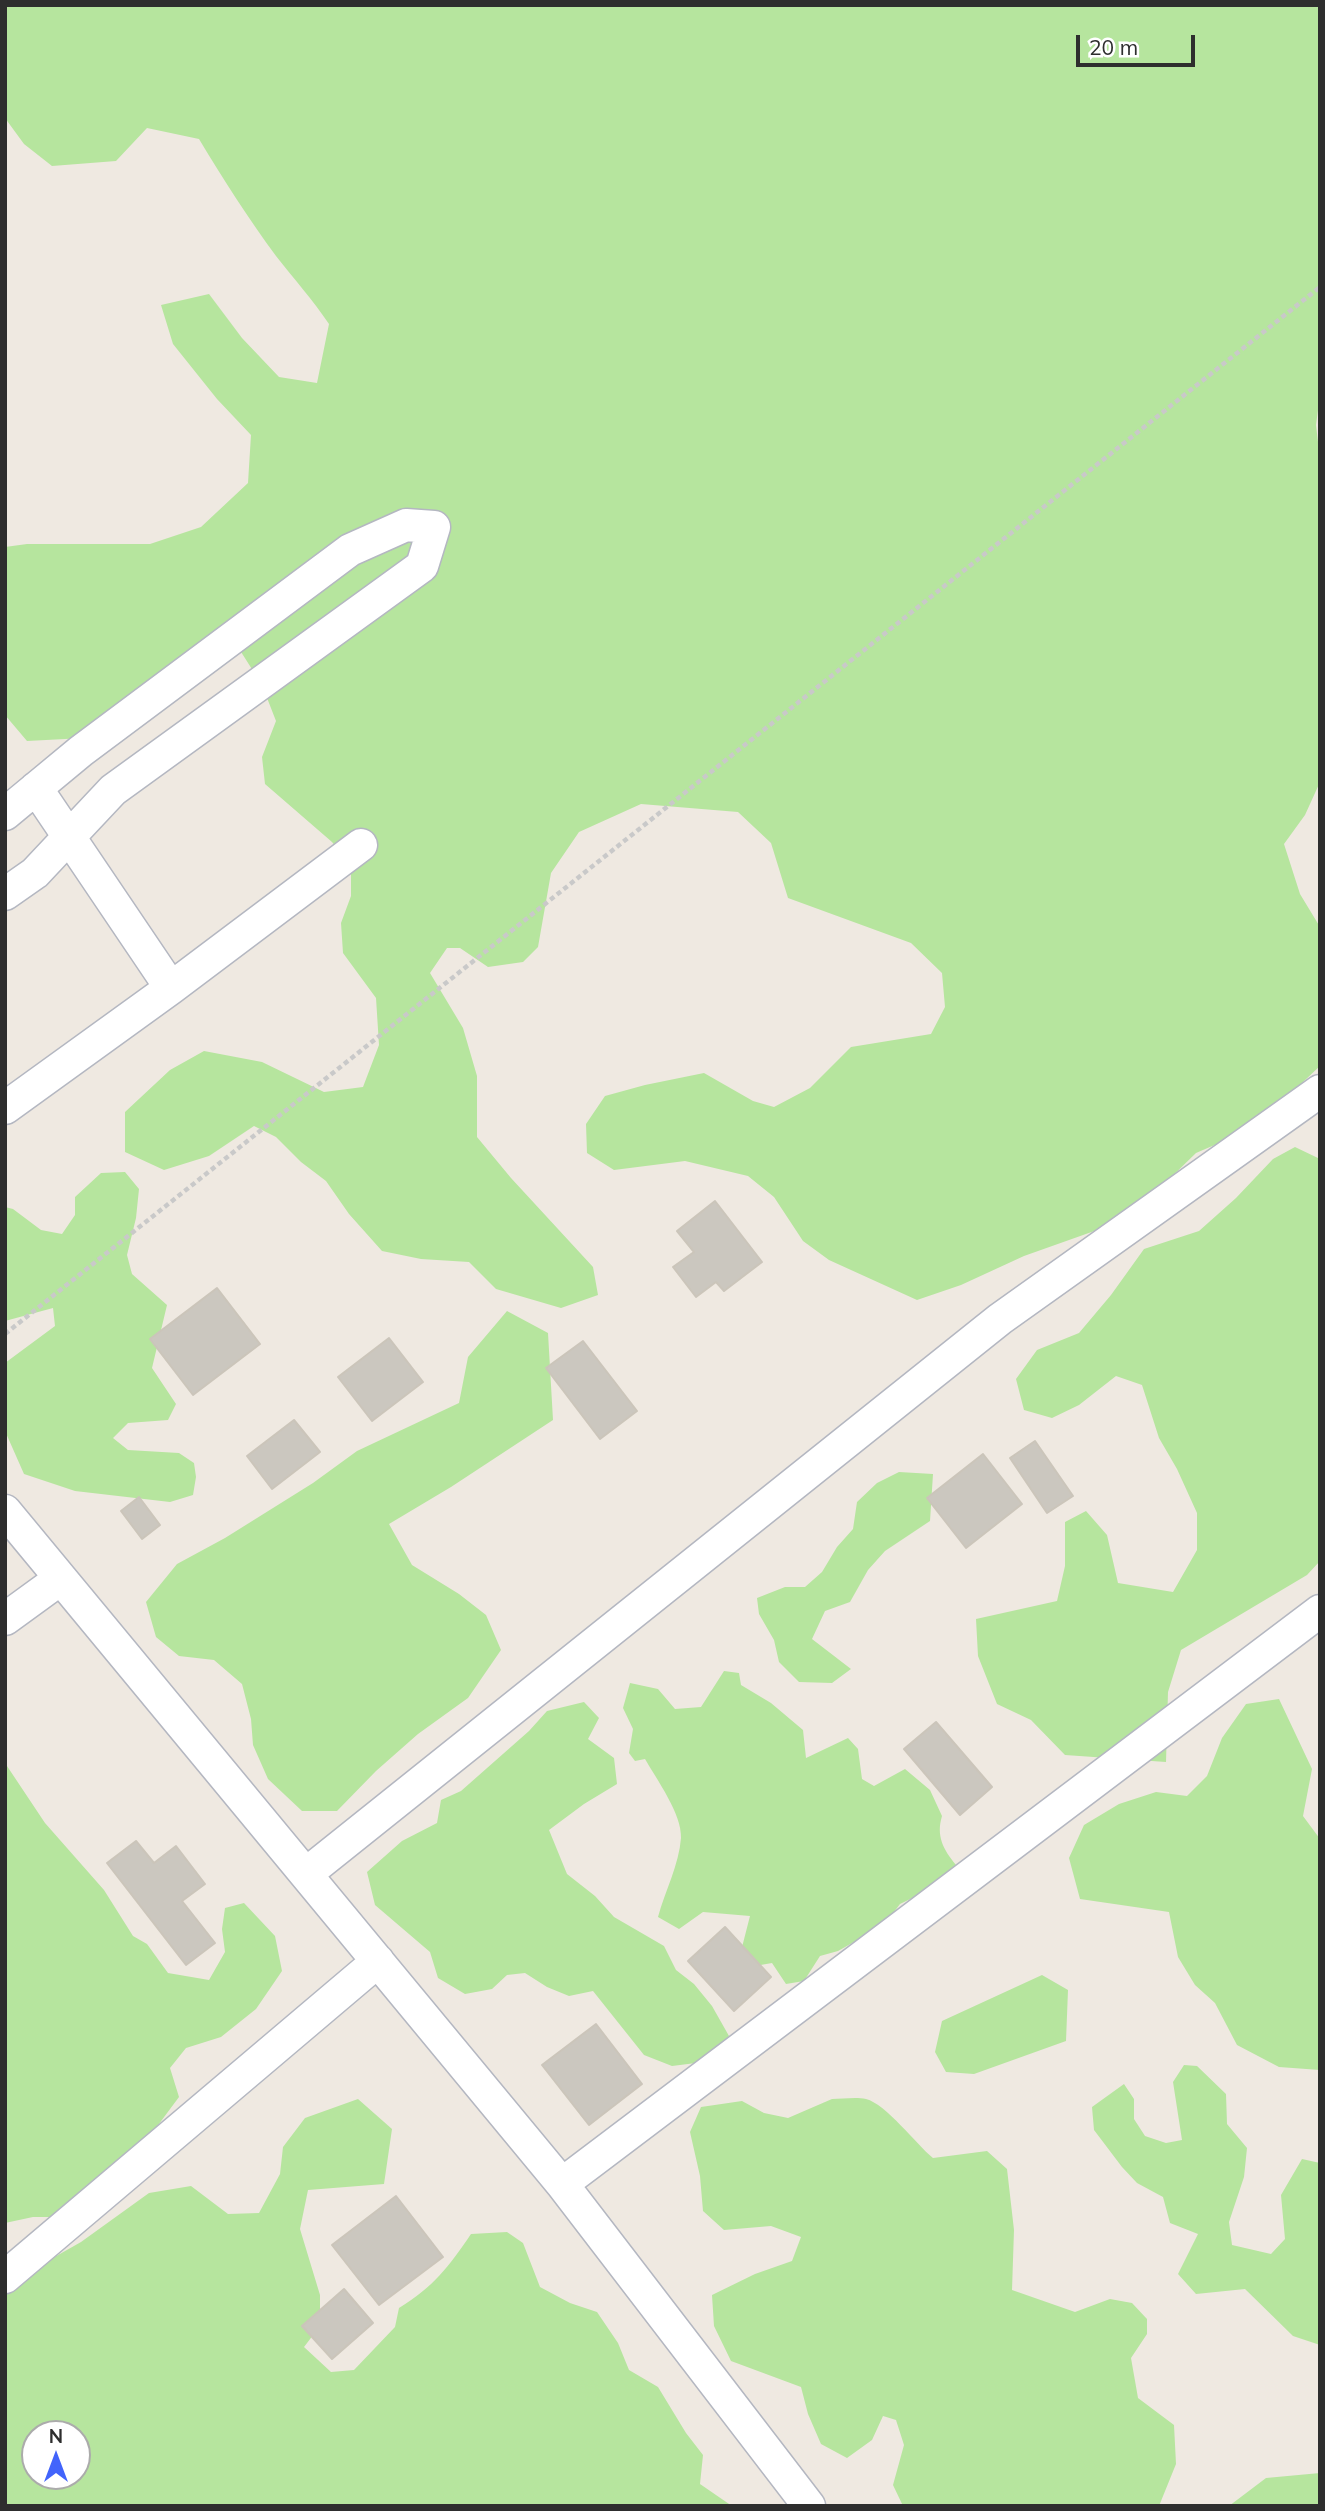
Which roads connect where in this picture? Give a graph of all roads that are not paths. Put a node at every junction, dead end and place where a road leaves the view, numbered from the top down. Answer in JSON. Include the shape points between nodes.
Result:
{"nodes":[{"id":1,"x":36,"y":788,"type":"junction"},
{"id":2,"x":5,"y":814,"type":"edge"},
{"id":3,"x":69,"y":837,"type":"junction"},
{"id":4,"x":361,"y":845,"type":"dead end"},
{"id":5,"x":5,"y":894,"type":"edge"},
{"id":6,"x":171,"y":988,"type":"junction"},
{"id":7,"x":1320,"y":1091,"type":"edge"},
{"id":8,"x":5,"y":1108,"type":"edge"},
{"id":9,"x":5,"y":1511,"type":"edge"},
{"id":10,"x":60,"y":1579,"type":"junction"},
{"id":11,"x":1320,"y":1611,"type":"edge"},
{"id":12,"x":5,"y":1619,"type":"edge"},
{"id":13,"x":306,"y":1874,"type":"junction"},
{"id":14,"x":378,"y":1961,"type":"junction"},
{"id":15,"x":562,"y":2184,"type":"junction"},
{"id":16,"x":5,"y":2277,"type":"edge"},
{"id":17,"x":809,"y":2506,"type":"edge"}],
"edges":[{"from":1,"to":2,"type":"street"},
{"from":1,"to":3,"type":"street"},
{"from":1,"to":3,"type":"street","via":[[350,550],[406,525],[434,527],[422,566],[113,790]]},
{"from":3,"to":5,"type":"street","via":[[34,873]]},
{"from":3,"to":6,"type":"street"},
{"from":4,"to":6,"type":"street"},
{"from":6,"to":8,"type":"street"},
{"from":7,"to":13,"type":"street","via":[[1000,1319]]},
{"from":9,"to":10,"type":"street"},
{"from":10,"to":12,"type":"street"},
{"from":10,"to":13,"type":"street"},
{"from":11,"to":15,"type":"street"},
{"from":13,"to":14,"type":"street"},
{"from":14,"to":15,"type":"street"},
{"from":14,"to":16,"type":"street"},
{"from":15,"to":17,"type":"street"}]}
